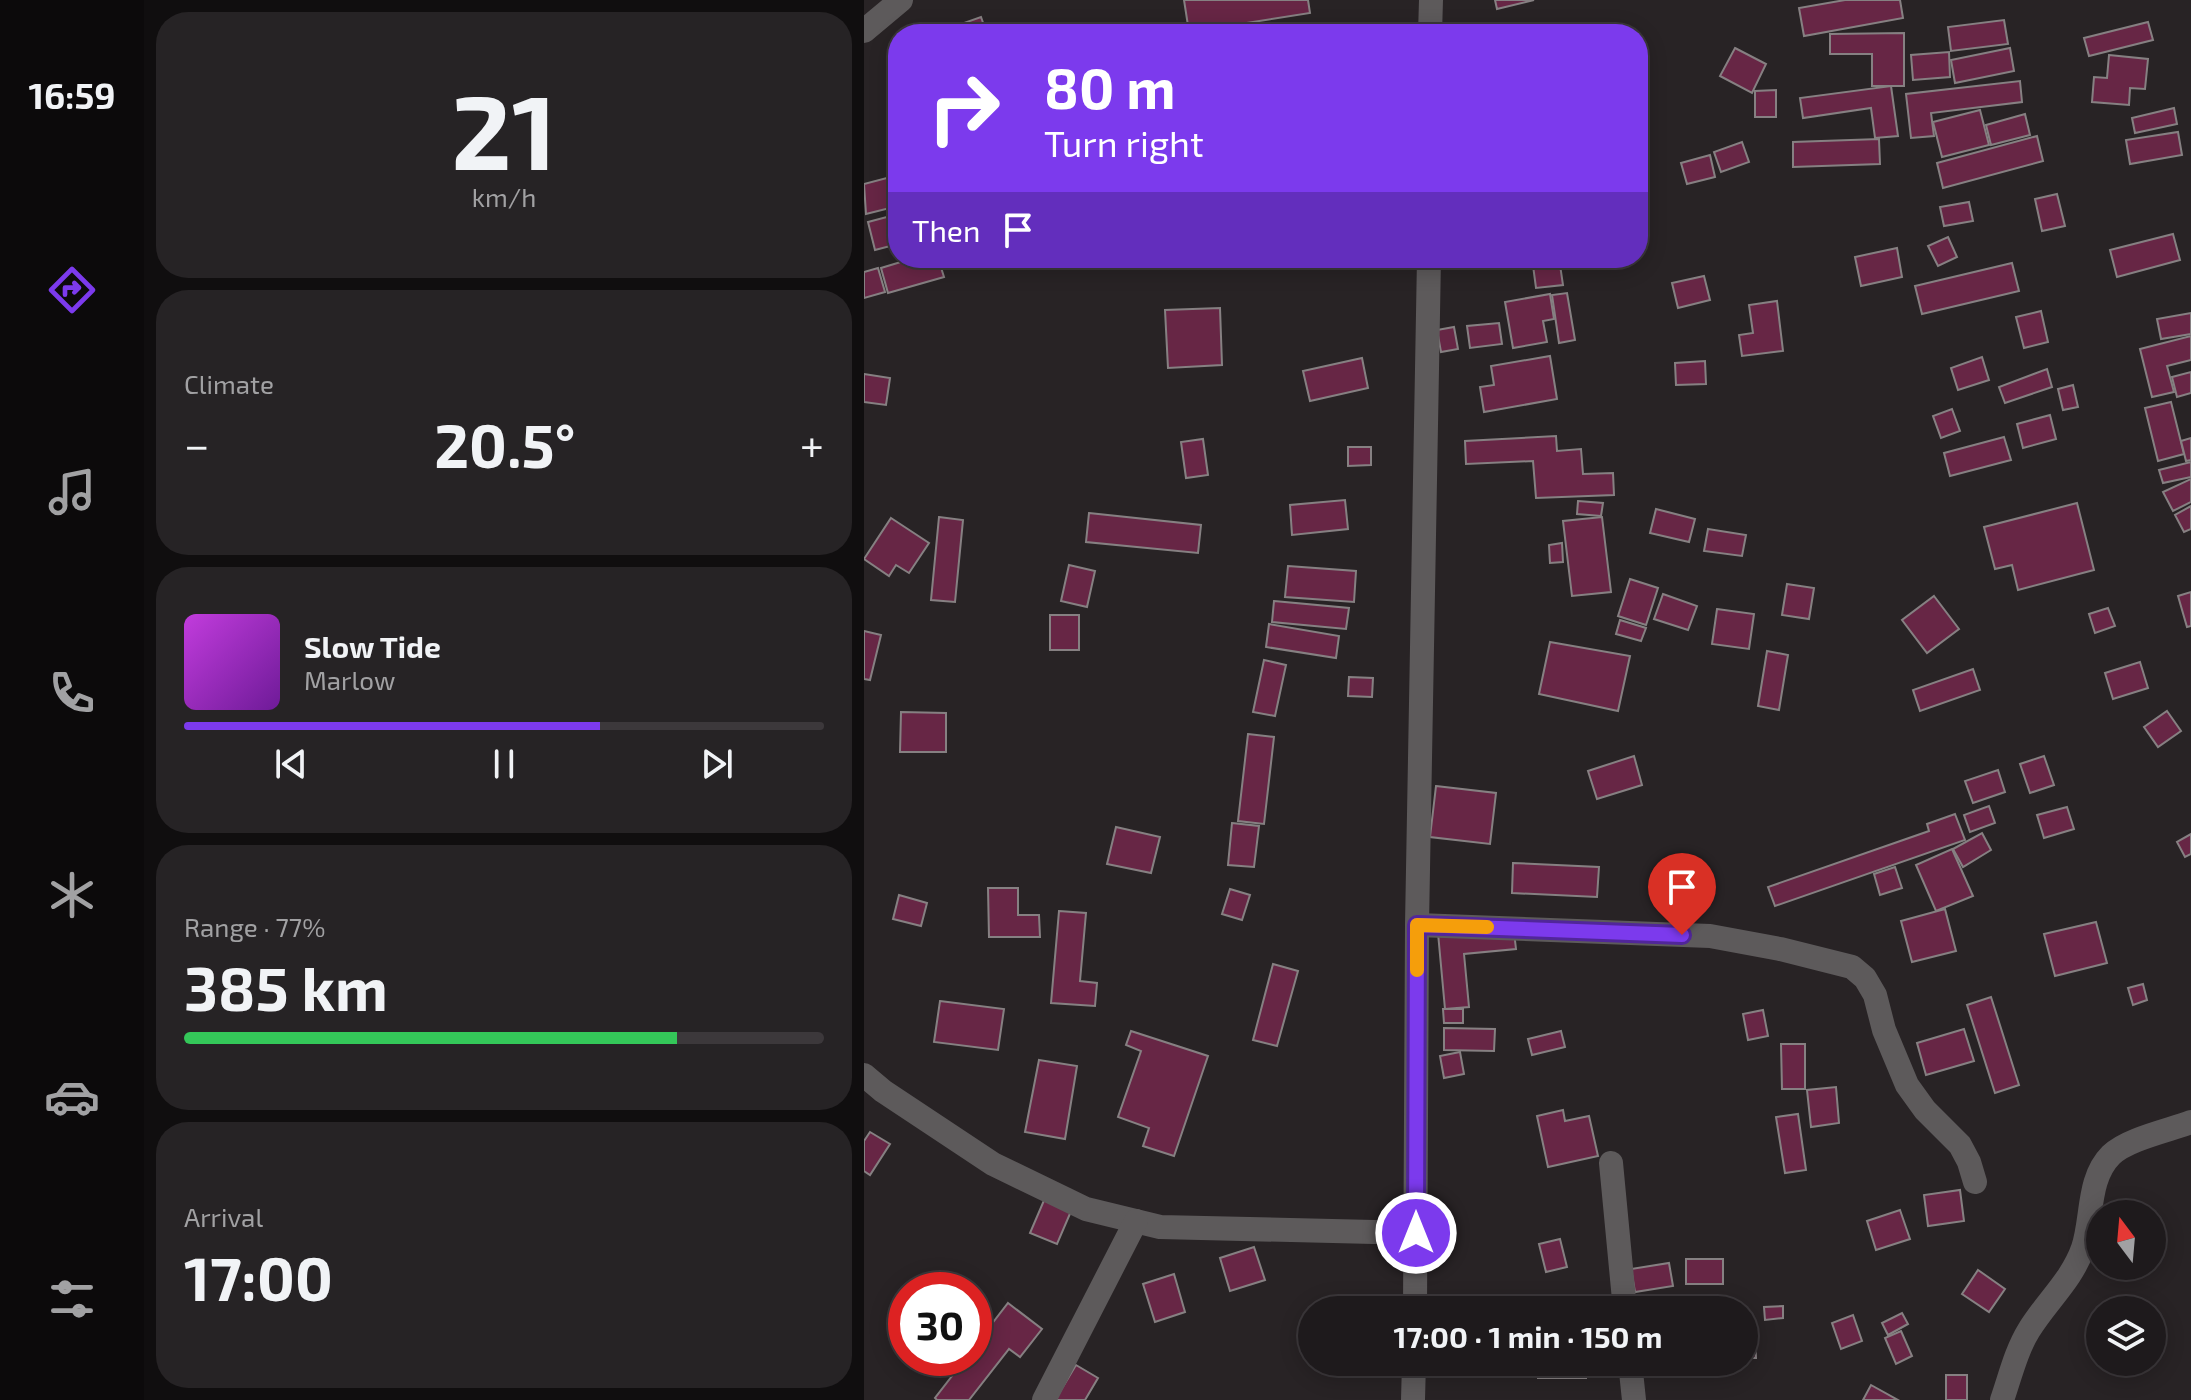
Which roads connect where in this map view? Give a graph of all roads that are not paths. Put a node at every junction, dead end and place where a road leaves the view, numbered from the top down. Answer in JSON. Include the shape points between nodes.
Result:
{"nodes":[{"id":1,"x":901,"y":0,"type":"edge"},
{"id":2,"x":1431,"y":0,"type":"edge"},
{"id":3,"x":1430,"y":24,"type":"edge"},
{"id":4,"x":864,"y":31,"type":"edge"},
{"id":5,"x":1429,"y":268,"type":"edge"},
{"id":6,"x":1417,"y":925,"type":"junction"},
{"id":7,"x":864,"y":1075,"type":"edge"},
{"id":8,"x":2191,"y":1122,"type":"edge"},
{"id":9,"x":1611,"y":1163,"type":"dead end"},
{"id":10,"x":1975,"y":1182,"type":"dead end"},
{"id":11,"x":1136,"y":1221,"type":"junction"},
{"id":12,"x":1416,"y":1233,"type":"junction"},
{"id":13,"x":1415,"y":1296,"type":"edge"},
{"id":14,"x":1624,"y":1296,"type":"edge"},
{"id":15,"x":1414,"y":1376,"type":"edge"},
{"id":16,"x":1631,"y":1376,"type":"edge"},
{"id":17,"x":1044,"y":1400,"type":"edge"},
{"id":18,"x":1413,"y":1400,"type":"edge"},
{"id":19,"x":1634,"y":1400,"type":"edge"},
{"id":20,"x":2002,"y":1400,"type":"edge"}],
"edges":[{"from":1,"to":4,"type":"street"},
{"from":2,"to":3,"type":"street"},
{"from":5,"to":6,"type":"street"},
{"from":6,"to":10,"type":"street","via":[[1710,936],[1852,967],[1875,995],[1907,1085],[1960,1145]]},
{"from":6,"to":12,"type":"street"},
{"from":7,"to":11,"type":"street","via":[[993,1164],[1086,1209]]},
{"from":8,"to":20,"type":"street","via":[[2114,1152],[2104,1163],[2075,1269],[2027,1333]]},
{"from":9,"to":14,"type":"street"},
{"from":11,"to":12,"type":"street","via":[[1160,1227]]},
{"from":11,"to":17,"type":"street"},
{"from":12,"to":13,"type":"street"},
{"from":15,"to":18,"type":"street"},
{"from":16,"to":19,"type":"street"}]}
